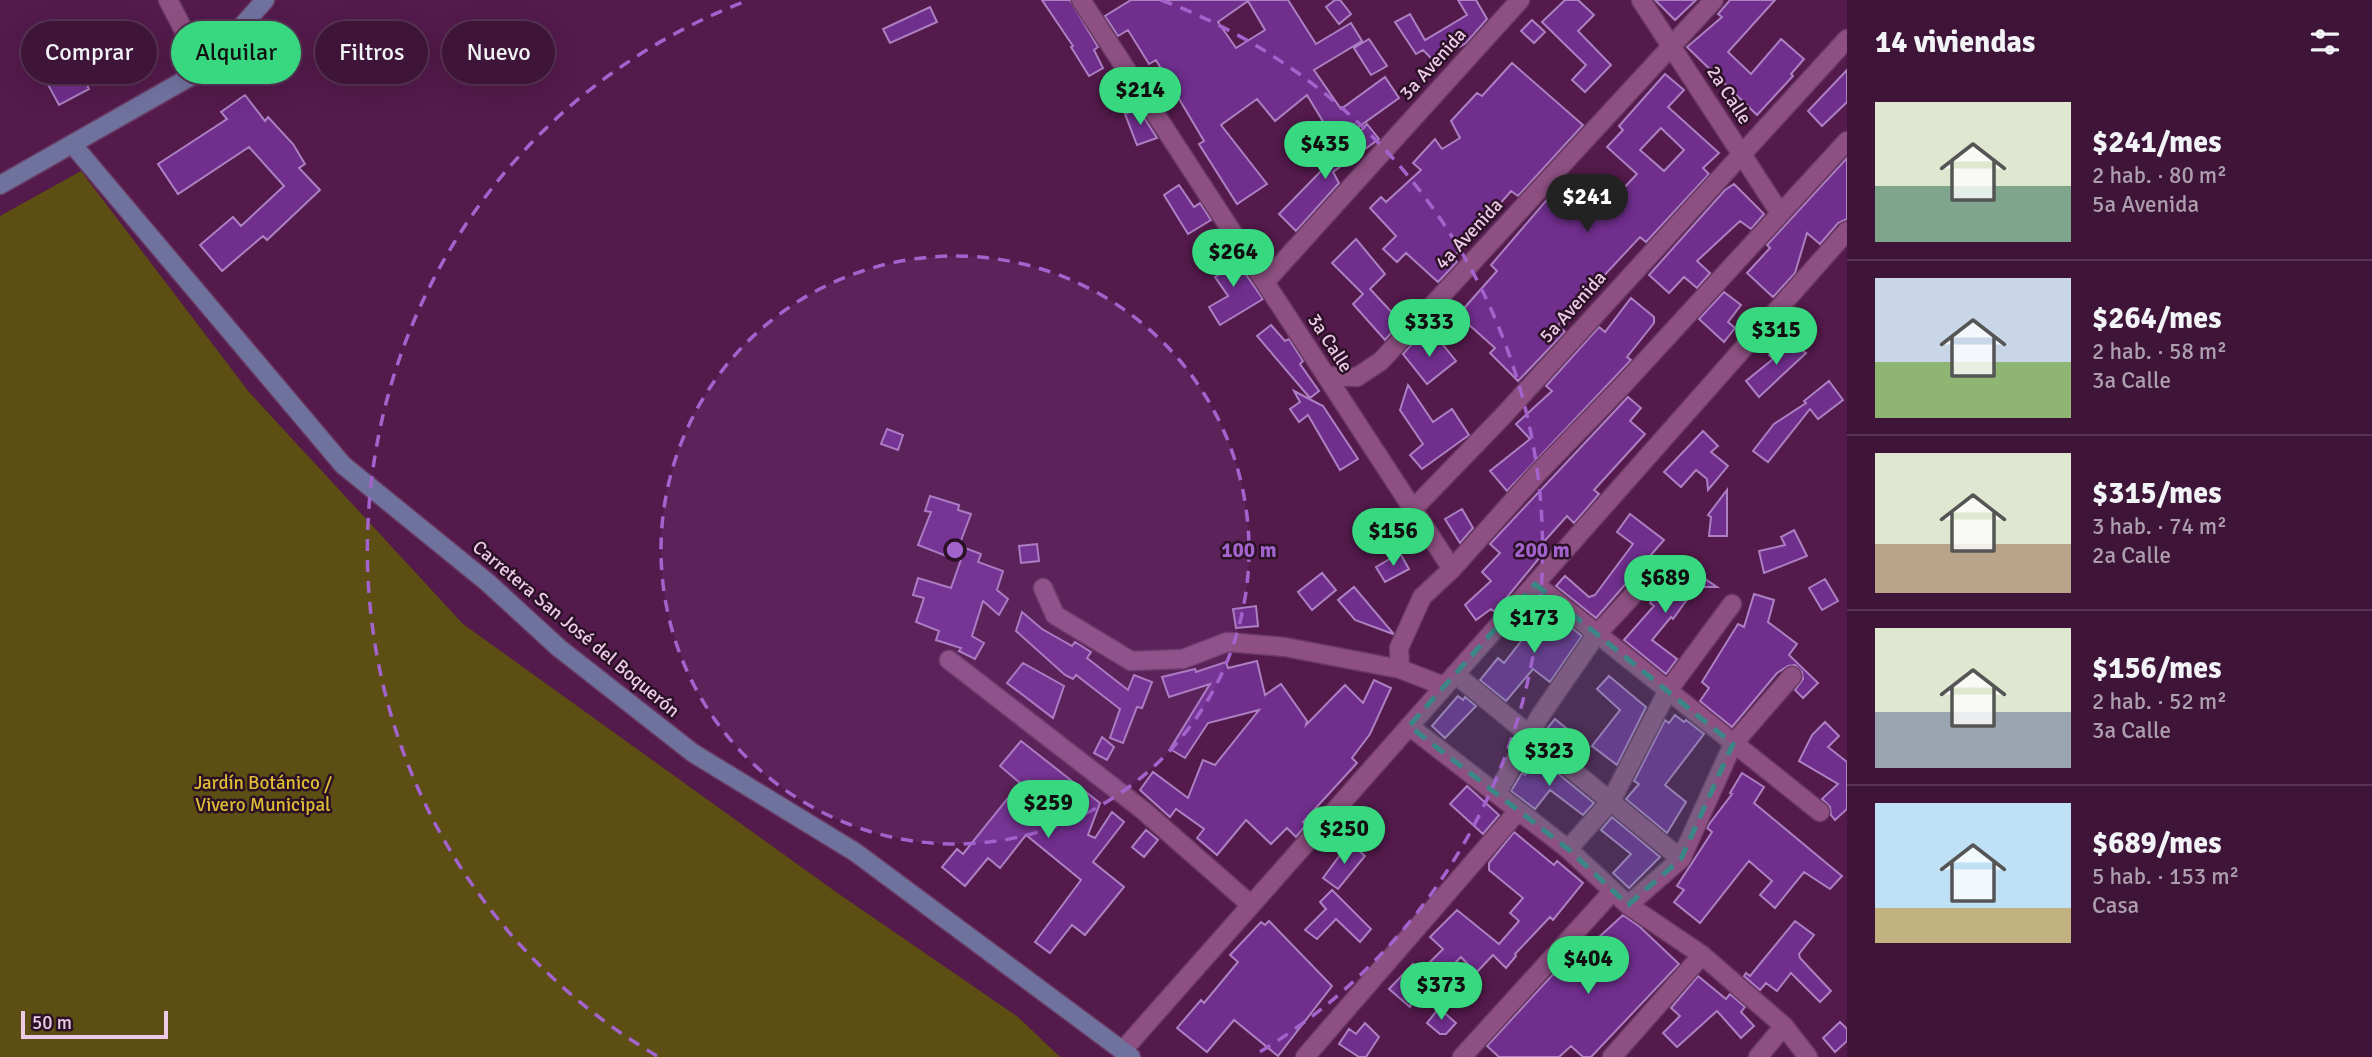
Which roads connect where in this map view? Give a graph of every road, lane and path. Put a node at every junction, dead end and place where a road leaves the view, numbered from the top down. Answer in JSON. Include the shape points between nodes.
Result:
{"nodes":[{"id":1,"x":168,"y":0,"type":"edge"},
{"id":2,"x":265,"y":0,"type":"edge"},
{"id":3,"x":1081,"y":0,"type":"edge"},
{"id":4,"x":1520,"y":0,"type":"edge"},
{"id":5,"x":1641,"y":0,"type":"edge"},
{"id":6,"x":1714,"y":0,"type":"edge"},
{"id":7,"x":179,"y":21,"type":"edge"},
{"id":8,"x":246,"y":21,"type":"edge"},
{"id":9,"x":1847,"y":39,"type":"edge"},
{"id":10,"x":1672,"y":47,"type":"junction"},
{"id":11,"x":178,"y":84,"type":"edge"},
{"id":12,"x":1847,"y":141,"type":"edge"},
{"id":13,"x":73,"y":145,"type":"junction"},
{"id":14,"x":1741,"y":153,"type":"junction"},
{"id":15,"x":0,"y":185,"type":"edge"},
{"id":16,"x":1780,"y":213,"type":"junction"},
{"id":17,"x":1847,"y":231,"type":"edge"},
{"id":18,"x":1265,"y":282,"type":"junction"},
{"id":19,"x":1326,"y":376,"type":"junction"},
{"id":20,"x":1413,"y":509,"type":"junction"},
{"id":21,"x":1660,"y":567,"type":"dead end"},
{"id":22,"x":1452,"y":569,"type":"junction"},
{"id":23,"x":1535,"y":584,"type":"junction"},
{"id":24,"x":1043,"y":588,"type":"dead end"},
{"id":25,"x":1732,"y":604,"type":"dead end"},
{"id":26,"x":1596,"y":635,"type":"junction"},
{"id":27,"x":949,"y":660,"type":"dead end"},
{"id":28,"x":1400,"y":669,"type":"junction"},
{"id":29,"x":1792,"y":676,"type":"dead end"},
{"id":30,"x":1450,"y":680,"type":"junction"},
{"id":31,"x":1667,"y":692,"type":"junction"},
{"id":32,"x":1409,"y":726,"type":"junction"},
{"id":33,"x":1531,"y":736,"type":"junction"},
{"id":34,"x":1733,"y":744,"type":"junction"},
{"id":35,"x":1497,"y":793,"type":"junction"},
{"id":36,"x":1611,"y":801,"type":"junction"},
{"id":37,"x":1518,"y":811,"type":"junction"},
{"id":38,"x":1820,"y":812,"type":"dead end"},
{"id":39,"x":1568,"y":849,"type":"junction"},
{"id":40,"x":1681,"y":859,"type":"junction"},
{"id":41,"x":1612,"y":892,"type":"junction"},
{"id":42,"x":1251,"y":905,"type":"junction"},
{"id":43,"x":1628,"y":905,"type":"junction"},
{"id":44,"x":1702,"y":955,"type":"junction"},
{"id":45,"x":1784,"y":1026,"type":"junction"},
{"id":46,"x":1127,"y":1053,"type":"edge"},
{"id":47,"x":1305,"y":1057,"type":"edge"},
{"id":48,"x":1462,"y":1057,"type":"edge"},
{"id":49,"x":1612,"y":1057,"type":"edge"},
{"id":50,"x":1758,"y":1057,"type":"edge"},
{"id":51,"x":1808,"y":1057,"type":"edge"}],
"edges":[{"from":1,"to":7,"type":"street"},
{"from":2,"to":8,"type":"street"},
{"from":3,"to":18,"type":"street","name":"3a Calle"},
{"from":4,"to":18,"type":"street","name":"3a Avenida"},
{"from":5,"to":10,"type":"street","name":"2a Calle"},
{"from":6,"to":10,"type":"street","name":"4a Avenida"},
{"from":9,"to":14,"type":"street","name":"5a Avenida"},
{"from":10,"to":14,"type":"street","name":"2a Calle"},
{"from":10,"to":19,"type":"street","name":"4a Avenida","via":[[1381,361],[1357,377]]},
{"from":11,"to":13,"type":"street"},
{"from":12,"to":16,"type":"street"},
{"from":13,"to":15,"type":"street"},
{"from":13,"to":46,"type":"street","name":"Carretera San José del Boquerón","via":[[343,465],[487,582],[559,648],[693,753],[855,852]]},
{"from":14,"to":16,"type":"street","name":"2a Calle"},
{"from":14,"to":20,"type":"street","name":"5a Avenida"},
{"from":16,"to":22,"type":"street"},
{"from":17,"to":23,"type":"street"},
{"from":18,"to":19,"type":"street","name":"3a Calle"},
{"from":19,"to":20,"type":"street","name":"3a Calle"},
{"from":20,"to":22,"type":"street","name":"3a Calle"},
{"from":21,"to":26,"type":"street"},
{"from":22,"to":28,"type":"street","via":[[1422,597],[1407,624],[1399,648]]},
{"from":23,"to":26,"type":"street"},
{"from":23,"to":30,"type":"street"},
{"from":24,"to":28,"type":"street","via":[[1055,615],[1131,662],[1183,659],[1227,642],[1285,647]]},
{"from":25,"to":31,"type":"street"},
{"from":26,"to":31,"type":"street"},
{"from":26,"to":33,"type":"street"},
{"from":27,"to":42,"type":"street","via":[[1144,811]]},
{"from":28,"to":30,"type":"street"},
{"from":29,"to":34,"type":"street"},
{"from":30,"to":32,"type":"street"},
{"from":30,"to":33,"type":"street"},
{"from":31,"to":34,"type":"street"},
{"from":31,"to":36,"type":"street"},
{"from":32,"to":35,"type":"street"},
{"from":32,"to":42,"type":"street"},
{"from":33,"to":35,"type":"street"},
{"from":33,"to":36,"type":"street"},
{"from":34,"to":38,"type":"street"},
{"from":34,"to":40,"type":"street"},
{"from":35,"to":37,"type":"street"},
{"from":36,"to":39,"type":"street"},
{"from":36,"to":40,"type":"street"},
{"from":37,"to":39,"type":"street"},
{"from":37,"to":47,"type":"street"},
{"from":39,"to":41,"type":"street"},
{"from":40,"to":43,"type":"street"},
{"from":41,"to":43,"type":"street"},
{"from":41,"to":48,"type":"street"},
{"from":42,"to":46,"type":"street"},
{"from":43,"to":44,"type":"street"},
{"from":44,"to":45,"type":"street"},
{"from":44,"to":49,"type":"street"},
{"from":45,"to":50,"type":"street"},
{"from":45,"to":51,"type":"street"}]}
